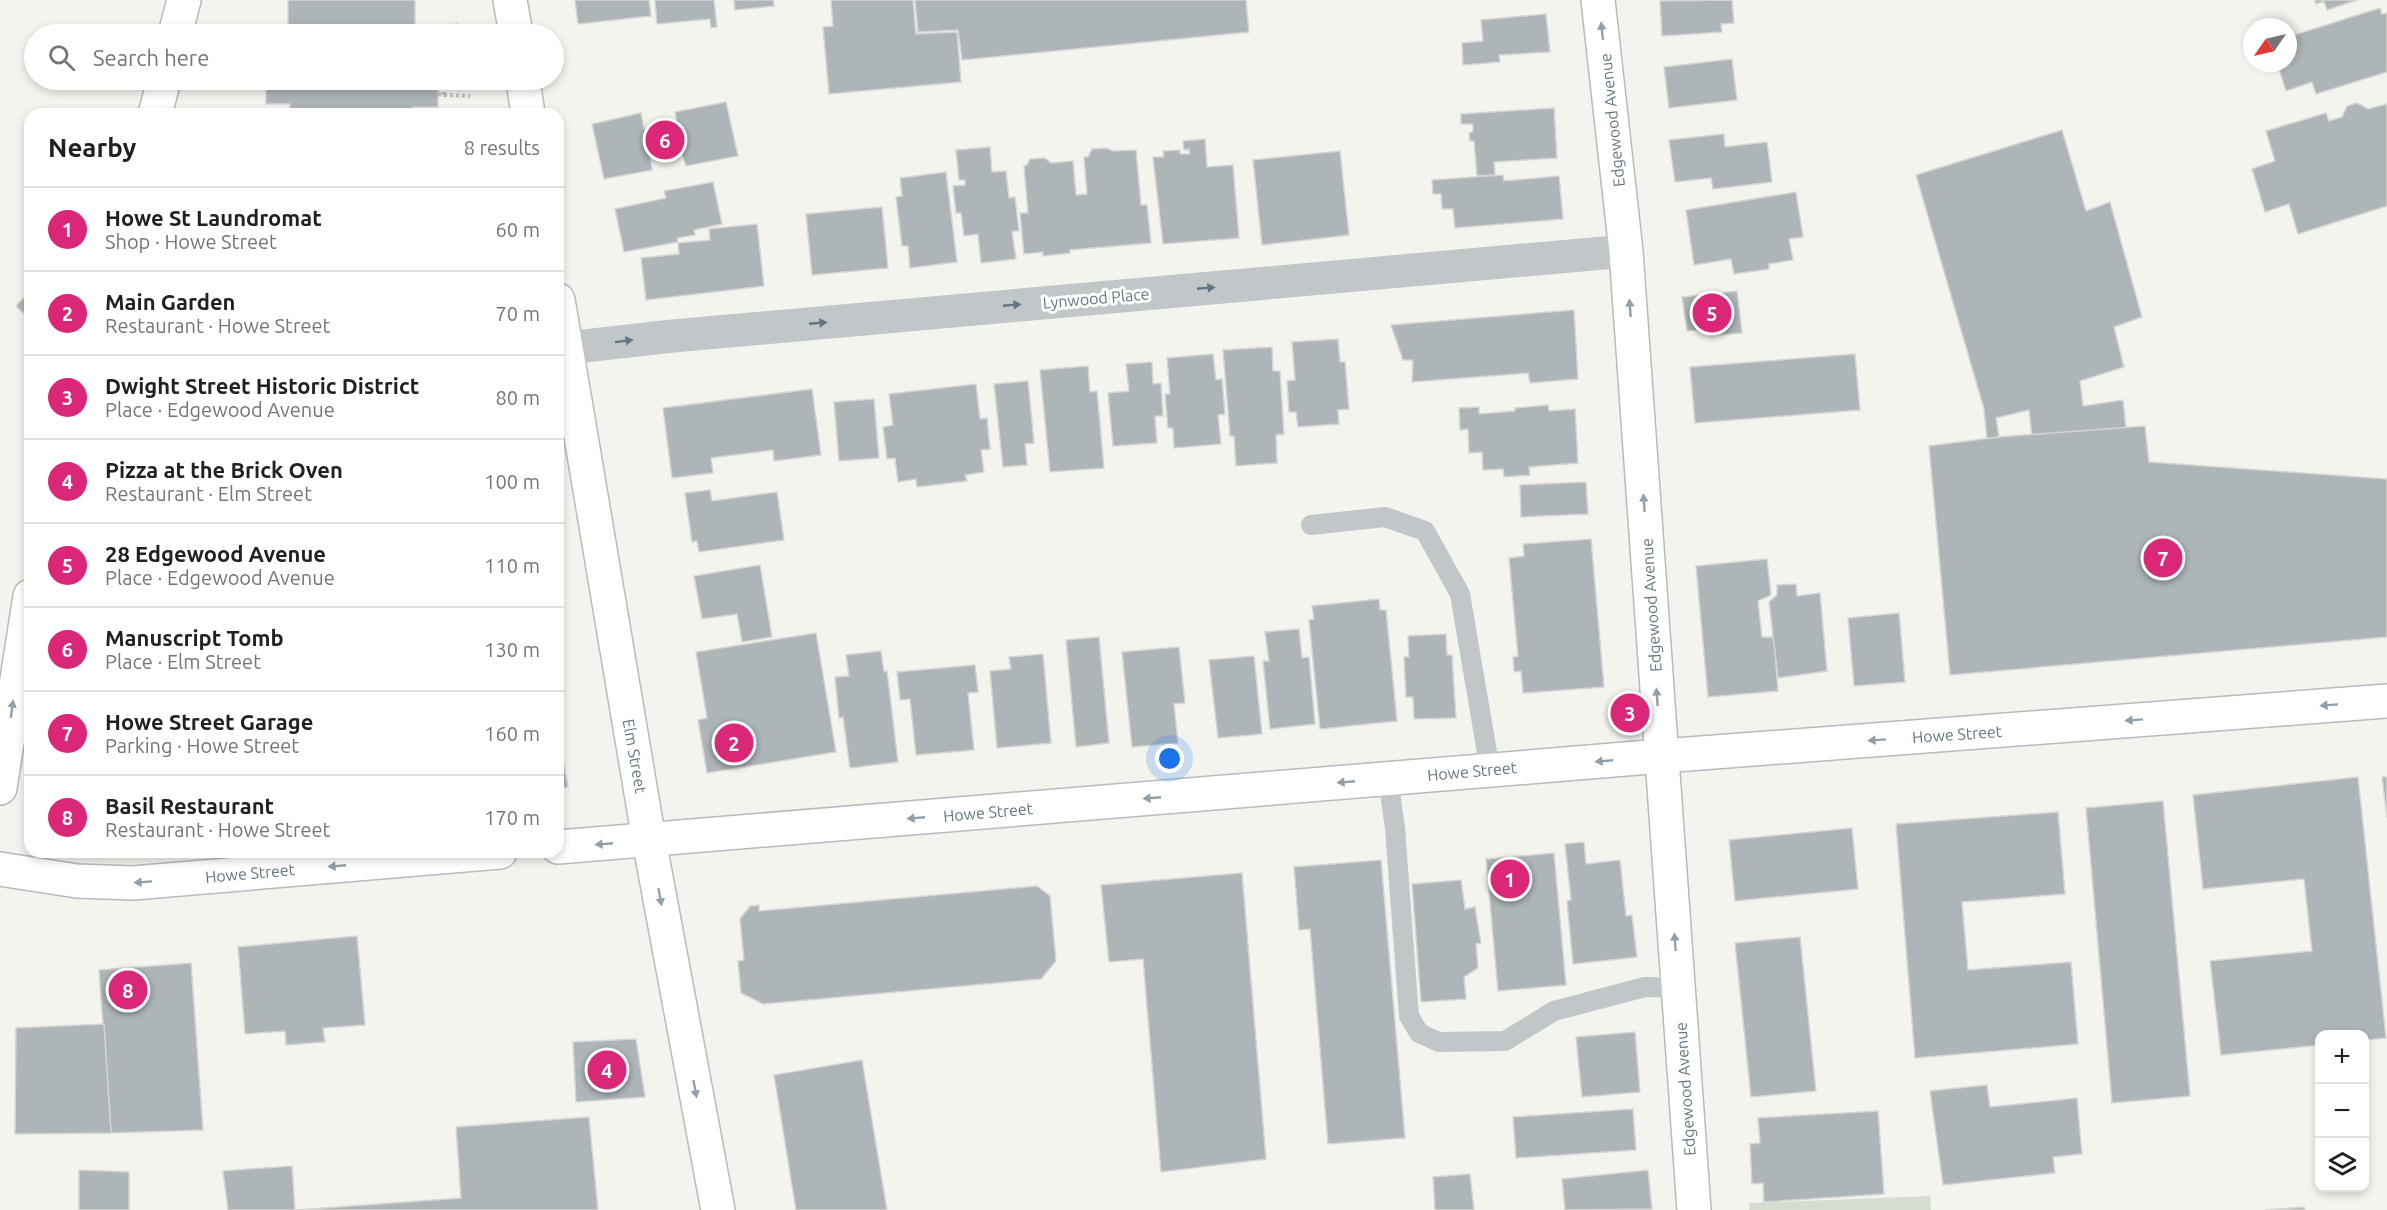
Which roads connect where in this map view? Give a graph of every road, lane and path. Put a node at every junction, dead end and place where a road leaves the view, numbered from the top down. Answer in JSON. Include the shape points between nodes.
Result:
{"nodes":[{"id":1,"x":184,"y":0,"type":"edge"},
{"id":2,"x":510,"y":0,"type":"edge"},
{"id":3,"x":1598,"y":0,"type":"edge"},
{"id":4,"x":178,"y":24,"type":"edge"},
{"id":5,"x":514,"y":24,"type":"edge"},
{"id":6,"x":161,"y":90,"type":"edge"},
{"id":7,"x":444,"y":90,"type":"edge"},
{"id":8,"x":524,"y":90,"type":"edge"},
{"id":9,"x":438,"y":94,"type":"dead end"},
{"id":10,"x":444,"y":95,"type":"junction"},
{"id":11,"x":470,"y":96,"type":"dead end"},
{"id":12,"x":157,"y":108,"type":"edge"},
{"id":13,"x":527,"y":108,"type":"edge"},
{"id":14,"x":1626,"y":251,"type":"junction"},
{"id":15,"x":564,"y":336,"type":"edge"},
{"id":16,"x":566,"y":348,"type":"junction"},
{"id":17,"x":1311,"y":525,"type":"dead end"},
{"id":18,"x":24,"y":608,"type":"edge"},
{"id":19,"x":24,"y":628,"type":"edge"},
{"id":20,"x":0,"y":651,"type":"edge"},
{"id":21,"x":2387,"y":701,"type":"edge"},
{"id":22,"x":1662,"y":756,"type":"junction"},
{"id":23,"x":1490,"y":770,"type":"junction"},
{"id":24,"x":1388,"y":778,"type":"junction"},
{"id":25,"x":0,"y":788,"type":"edge"},
{"id":26,"x":649,"y":840,"type":"junction"},
{"id":27,"x":564,"y":847,"type":"edge"},
{"id":28,"x":429,"y":858,"type":"edge"},
{"id":29,"x":0,"y":869,"type":"edge"},
{"id":30,"x":1678,"y":988,"type":"junction"},
{"id":31,"x":718,"y":1210,"type":"edge"},
{"id":32,"x":1694,"y":1210,"type":"edge"}],
"edges":[{"from":1,"to":4,"type":"main road"},
{"from":2,"to":5,"type":"main road"},
{"from":14,"to":3,"type":"main road","name":"Edgewood Avenue","one_way":true},
{"from":6,"to":12,"type":"main road"},
{"from":7,"to":10,"type":"path"},
{"from":8,"to":13,"type":"main road"},
{"from":9,"to":10,"type":"path"},
{"from":10,"to":11,"type":"path"},
{"from":16,"to":14,"type":"street","name":"Lynwood Place","one_way":true},
{"from":22,"to":14,"type":"main road","name":"Edgewood Avenue","one_way":true},
{"from":15,"to":16,"type":"main road","name":"Elm Street"},
{"from":16,"to":26,"type":"main road","name":"Elm Street"},
{"from":17,"to":23,"type":"lane","via":[[1385,516],[1425,531],[1460,594]]},
{"from":18,"to":20,"type":"main road"},
{"from":25,"to":19,"type":"main road","one_way":true},
{"from":21,"to":22,"type":"main road","name":"Howe Street","one_way":true},
{"from":22,"to":23,"type":"main road","name":"Howe Street","one_way":true},
{"from":30,"to":22,"type":"main road","name":"Edgewood Avenue","one_way":true},
{"from":23,"to":24,"type":"main road","name":"Howe Street"},
{"from":24,"to":26,"type":"main road","name":"Howe Street","one_way":true},
{"from":24,"to":30,"type":"lane","via":[[1409,1016],[1419,1033],[1439,1042],[1505,1041],[1554,1011],[1645,987]]},
{"from":26,"to":27,"type":"main road","name":"Howe Street","one_way":true},
{"from":26,"to":31,"type":"main road","name":"Elm Street","one_way":true},
{"from":28,"to":29,"type":"main road","name":"Howe Street","one_way":true,"via":[[134,883],[77,881]]},
{"from":30,"to":32,"type":"main road","name":"Edgewood Avenue"}]}
